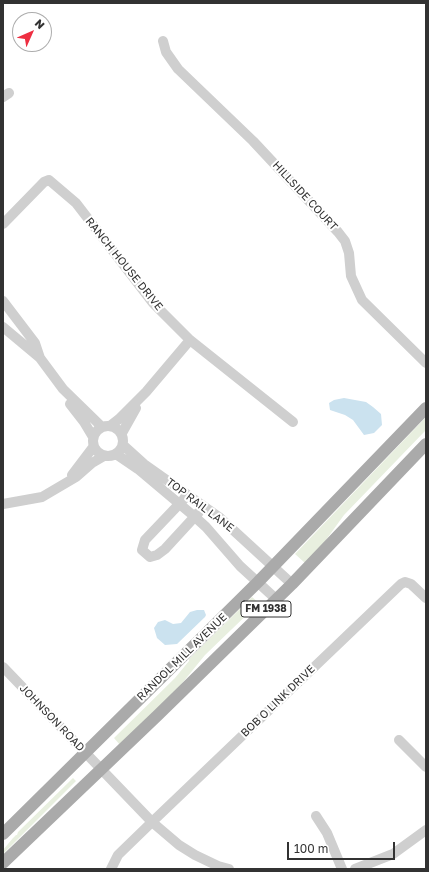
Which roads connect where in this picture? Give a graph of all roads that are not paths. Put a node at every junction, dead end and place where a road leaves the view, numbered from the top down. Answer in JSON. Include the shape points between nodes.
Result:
{"nodes":[{"id":1,"x":162,"y":41,"type":"dead end"},
{"id":2,"x":3,"y":224,"type":"edge"},
{"id":3,"x":3,"y":301,"type":"edge"},
{"id":4,"x":3,"y":327,"type":"edge"},
{"id":5,"x":190,"y":340,"type":"junction"},
{"id":6,"x":40,"y":358,"type":"junction"},
{"id":7,"x":426,"y":363,"type":"edge"},
{"id":8,"x":63,"y":389,"type":"junction"},
{"id":9,"x":146,"y":392,"type":"junction"},
{"id":10,"x":426,"y":408,"type":"edge"},
{"id":11,"x":293,"y":422,"type":"dead end"},
{"id":12,"x":106,"y":426,"type":"junction"},
{"id":13,"x":122,"y":433,"type":"junction"},
{"id":14,"x":93,"y":441,"type":"junction"},
{"id":15,"x":426,"y":444,"type":"edge"},
{"id":16,"x":124,"y":445,"type":"junction"},
{"id":17,"x":116,"y":454,"type":"junction"},
{"id":18,"x":104,"y":456,"type":"junction"},
{"id":19,"x":70,"y":481,"type":"junction"},
{"id":20,"x":189,"y":495,"type":"junction"},
{"id":21,"x":3,"y":504,"type":"edge"},
{"id":22,"x":180,"y":504,"type":"junction"},
{"id":23,"x":204,"y":506,"type":"junction"},
{"id":24,"x":195,"y":517,"type":"junction"},
{"id":25,"x":273,"y":567,"type":"junction"},
{"id":26,"x":258,"y":582,"type":"junction"},
{"id":27,"x":292,"y":584,"type":"junction"},
{"id":28,"x":426,"y":598,"type":"edge"},
{"id":29,"x":276,"y":599,"type":"junction"},
{"id":30,"x":3,"y":667,"type":"edge"},
{"id":31,"x":399,"y":740,"type":"dead end"},
{"id":32,"x":86,"y":753,"type":"junction"},
{"id":33,"x":426,"y":768,"type":"edge"},
{"id":34,"x":102,"y":769,"type":"junction"},
{"id":35,"x":316,"y":816,"type":"dead end"},
{"id":36,"x":152,"y":822,"type":"junction"},
{"id":37,"x":426,"y":830,"type":"edge"},
{"id":38,"x":3,"y":834,"type":"edge"},
{"id":39,"x":3,"y":864,"type":"edge"},
{"id":40,"x":111,"y":869,"type":"edge"},
{"id":41,"x":229,"y":869,"type":"edge"},
{"id":42,"x":342,"y":869,"type":"edge"},
{"id":43,"x":355,"y":869,"type":"edge"}],
"edges":[{"from":1,"to":7,"type":"street","name":"HILLSIDE COURT","via":[[168,56],[178,69],[253,141],[338,232],[345,241],[351,276],[362,300]]},
{"from":2,"to":5,"type":"street","name":"RANCH HOUSE DRIVE","via":[[44,182],[49,180],[76,203],[153,303]]},
{"from":3,"to":6,"type":"street","via":[[35,343]]},
{"from":4,"to":6,"type":"street"},
{"from":5,"to":9,"type":"street"},
{"from":5,"to":11,"type":"street","name":"RANCH HOUSE DRIVE"},
{"from":6,"to":8,"type":"street"},
{"from":8,"to":12,"type":"street"},
{"from":8,"to":14,"type":"street"},
{"from":9,"to":12,"type":"street","via":[[120,419]]},
{"from":9,"to":13,"type":"street"},
{"from":10,"to":25,"type":"main road","name":"RANDOL MILL AVENUE","number":"FM 1938"},
{"from":12,"to":13,"type":"street","via":[[118,428]]},
{"from":12,"to":14,"type":"street","via":[[96,431]]},
{"from":13,"to":16,"type":"street"},
{"from":14,"to":18,"type":"street","via":[[99,453]]},
{"from":14,"to":19,"type":"street","via":[[86,458],[73,472]]},
{"from":15,"to":27,"type":"main road","number":"FM 1938"},
{"from":16,"to":17,"type":"street"},
{"from":16,"to":20,"type":"street","name":"TOP RAIL LANE","via":[[144,464]]},
{"from":17,"to":18,"type":"street"},
{"from":17,"to":22,"type":"street","name":"TOP RAIL LANE"},
{"from":18,"to":19,"type":"street"},
{"from":19,"to":21,"type":"street","via":[[42,497]]},
{"from":20,"to":22,"type":"street"},
{"from":20,"to":23,"type":"street","name":"TOP RAIL LANE"},
{"from":22,"to":24,"type":"street","name":"TOP RAIL LANE"},
{"from":22,"to":24,"type":"street","via":[[145,540],[142,550],[150,557],[166,549]]},
{"from":23,"to":24,"type":"street"},
{"from":23,"to":25,"type":"street","name":"TOP RAIL LANE"},
{"from":24,"to":26,"type":"street","name":"TOP RAIL LANE"},
{"from":25,"to":26,"type":"main road","name":"RANDOL MILL AVENUE","number":"FM 1938"},
{"from":25,"to":27,"type":"street","name":"TOP RAIL LANE"},
{"from":26,"to":29,"type":"street","name":"TOP RAIL LANE"},
{"from":26,"to":32,"type":"main road","name":"RANDOL MILL AVENUE","number":"FM 1938"},
{"from":27,"to":29,"type":"main road","number":"FM 1938"},
{"from":28,"to":36,"type":"street","name":"BOB O LINK DRIVE","via":[[412,584],[401,584]]},
{"from":29,"to":34,"type":"main road","number":"FM 1938"},
{"from":30,"to":32,"type":"street","name":"JOHNSON ROAD"},
{"from":31,"to":33,"type":"street"},
{"from":32,"to":34,"type":"street","name":"JOHNSON ROAD"},
{"from":32,"to":38,"type":"main road","name":"RANDOL MILL AVENUE","number":"FM 1938"},
{"from":34,"to":36,"type":"street","name":"JOHNSON ROAD"},
{"from":34,"to":39,"type":"main road","number":"FM 1938"},
{"from":35,"to":42,"type":"street","via":[[327,833]]},
{"from":36,"to":40,"type":"street","name":"BOB O LINK DRIVE","via":[[118,855]]},
{"from":36,"to":41,"type":"street","name":"JOHNSON ROAD","via":[[195,855]]},
{"from":37,"to":43,"type":"street","via":[[393,854]]}]}
